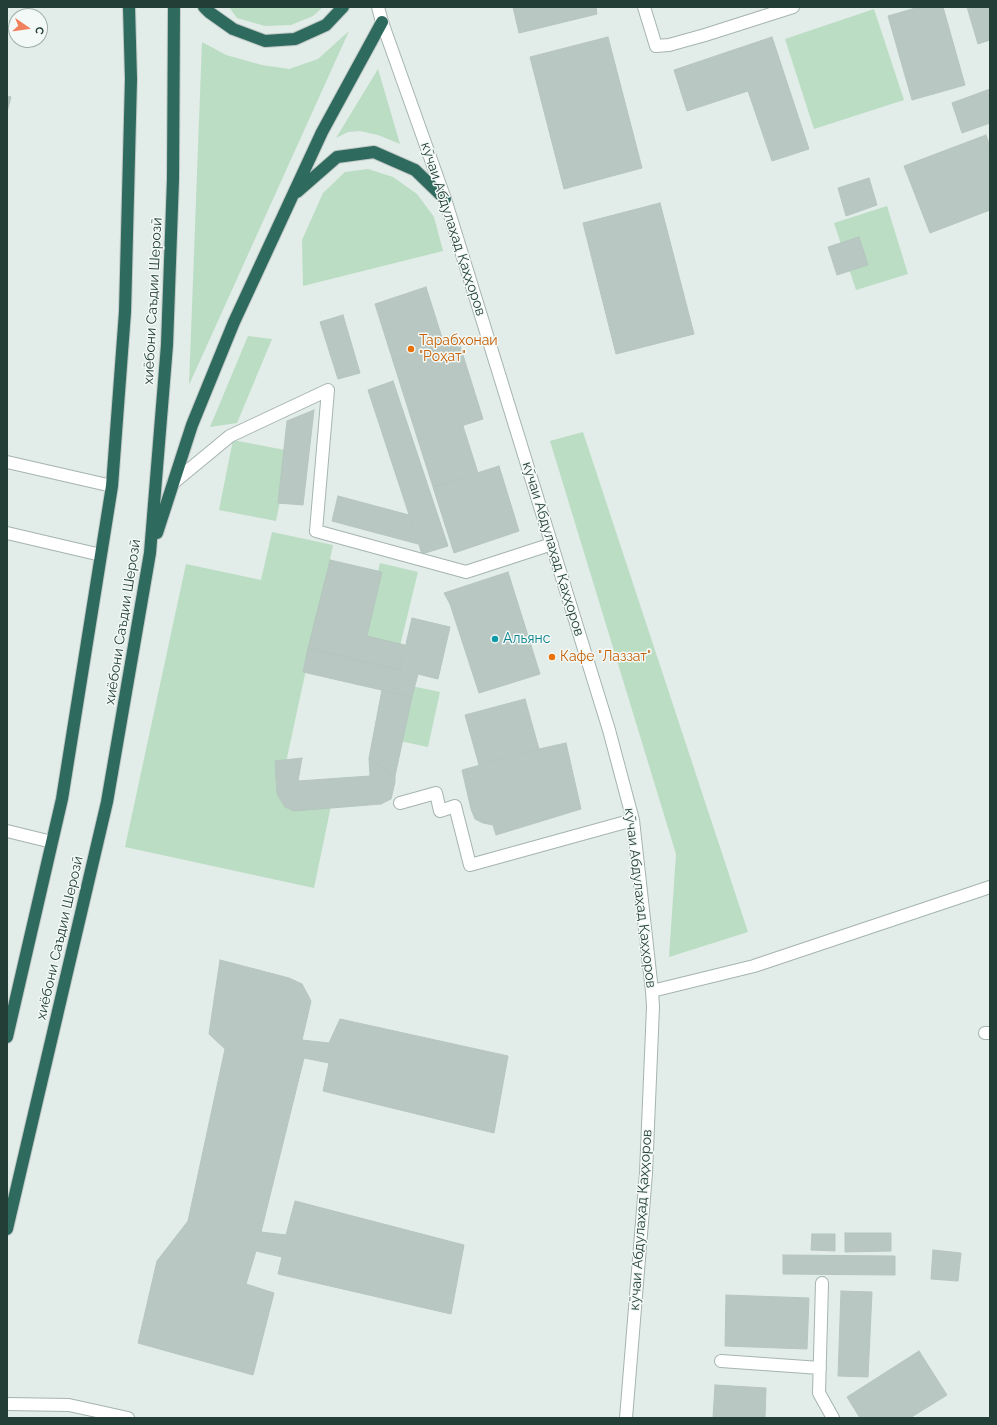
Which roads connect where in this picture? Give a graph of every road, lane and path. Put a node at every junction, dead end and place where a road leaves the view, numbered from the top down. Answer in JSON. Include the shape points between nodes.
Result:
{"nodes":[{"id":1,"x":129,"y":7,"type":"edge"},
{"id":2,"x":174,"y":7,"type":"edge"},
{"id":3,"x":204,"y":7,"type":"edge"},
{"id":4,"x":343,"y":7,"type":"edge"},
{"id":5,"x":378,"y":7,"type":"edge"},
{"id":6,"x":644,"y":7,"type":"edge"},
{"id":7,"x":793,"y":7,"type":"edge"},
{"id":8,"x":382,"y":22,"type":"junction"},
{"id":9,"x":293,"y":196,"type":"junction"},
{"id":10,"x":445,"y":199,"type":"junction"},
{"id":11,"x":7,"y":462,"type":"edge"},
{"id":12,"x":173,"y":483,"type":"junction"},
{"id":13,"x":112,"y":486,"type":"junction"},
{"id":14,"x":7,"y":533,"type":"edge"},
{"id":15,"x":552,"y":544,"type":"junction"},
{"id":16,"x":150,"y":553,"type":"junction"},
{"id":17,"x":101,"y":555,"type":"junction"},
{"id":18,"x":400,"y":802,"type":"dead end"},
{"id":19,"x":633,"y":820,"type":"junction"},
{"id":20,"x":7,"y":831,"type":"edge"},
{"id":21,"x":52,"y":842,"type":"junction"},
{"id":22,"x":990,"y":887,"type":"edge"},
{"id":23,"x":652,"y":991,"type":"junction"},
{"id":24,"x":7,"y":1037,"type":"edge"},
{"id":25,"x":7,"y":1229,"type":"edge"},
{"id":26,"x":822,"y":1283,"type":"dead end"},
{"id":27,"x":721,"y":1361,"type":"dead end"},
{"id":28,"x":820,"y":1368,"type":"junction"},
{"id":29,"x":7,"y":1404,"type":"edge"},
{"id":30,"x":128,"y":1418,"type":"edge"},
{"id":31,"x":626,"y":1418,"type":"edge"},
{"id":32,"x":833,"y":1418,"type":"edge"}],
"edges":[{"from":1,"to":13,"type":"highway","name":"хиёбони Саъдии Шерозӣ","via":[[131,79],[125,312]]},
{"from":2,"to":16,"type":"highway","name":"хиёбони Саъдии Шерозӣ","via":[[173,179],[167,345]]},
{"from":3,"to":4,"type":"highway","via":[[233,29],[264,41],[295,39],[326,24]]},
{"from":5,"to":8,"type":"street","name":"кӯчаи Абдулаҳад Қаҳҳоров"},
{"from":6,"to":7,"type":"street","via":[[656,46],[705,35]]},
{"from":8,"to":9,"type":"highway","via":[[322,132]]},
{"from":8,"to":10,"type":"street","name":"кӯчаи Абдулаҳад Қаҳҳоров"},
{"from":9,"to":10,"type":"highway","via":[[337,157],[374,152],[415,170]]},
{"from":9,"to":12,"type":"highway","via":[[234,322],[192,425]]},
{"from":10,"to":15,"type":"street","name":"кӯчаи Абдулаҳад Қаҳҳоров"},
{"from":11,"to":13,"type":"street"},
{"from":12,"to":15,"type":"street","via":[[230,436],[328,390],[316,530],[466,572]]},
{"from":12,"to":16,"type":"highway"},
{"from":13,"to":17,"type":"highway","name":"хиёбони Саъдии Шерозӣ"},
{"from":14,"to":17,"type":"street"},
{"from":15,"to":19,"type":"street","name":"кӯчаи Абдулаҳад Қаҳҳоров","via":[[609,730]]},
{"from":16,"to":25,"type":"highway","name":"хиёбони Саъдии Шерозӣ","via":[[108,802]]},
{"from":17,"to":21,"type":"highway","name":"хиёбони Саъдии Шерозӣ","via":[[62,799]]},
{"from":18,"to":19,"type":"street","via":[[436,793],[440,811],[455,806],[470,865]]},
{"from":19,"to":23,"type":"street","name":"кӯчаи Абдулаҳад Қаҳҳоров"},
{"from":20,"to":21,"type":"street"},
{"from":21,"to":24,"type":"highway","name":"хиёбони Саъдии Шерозӣ"},
{"from":22,"to":23,"type":"street","via":[[754,966]]},
{"from":23,"to":31,"type":"street","name":"кӯчаи Абдулаҳад Қаҳҳоров","via":[[646,1173]]},
{"from":26,"to":28,"type":"street"},
{"from":27,"to":28,"type":"street"},
{"from":28,"to":32,"type":"street","via":[[819,1393]]},
{"from":29,"to":30,"type":"street","via":[[69,1405]]}]}
